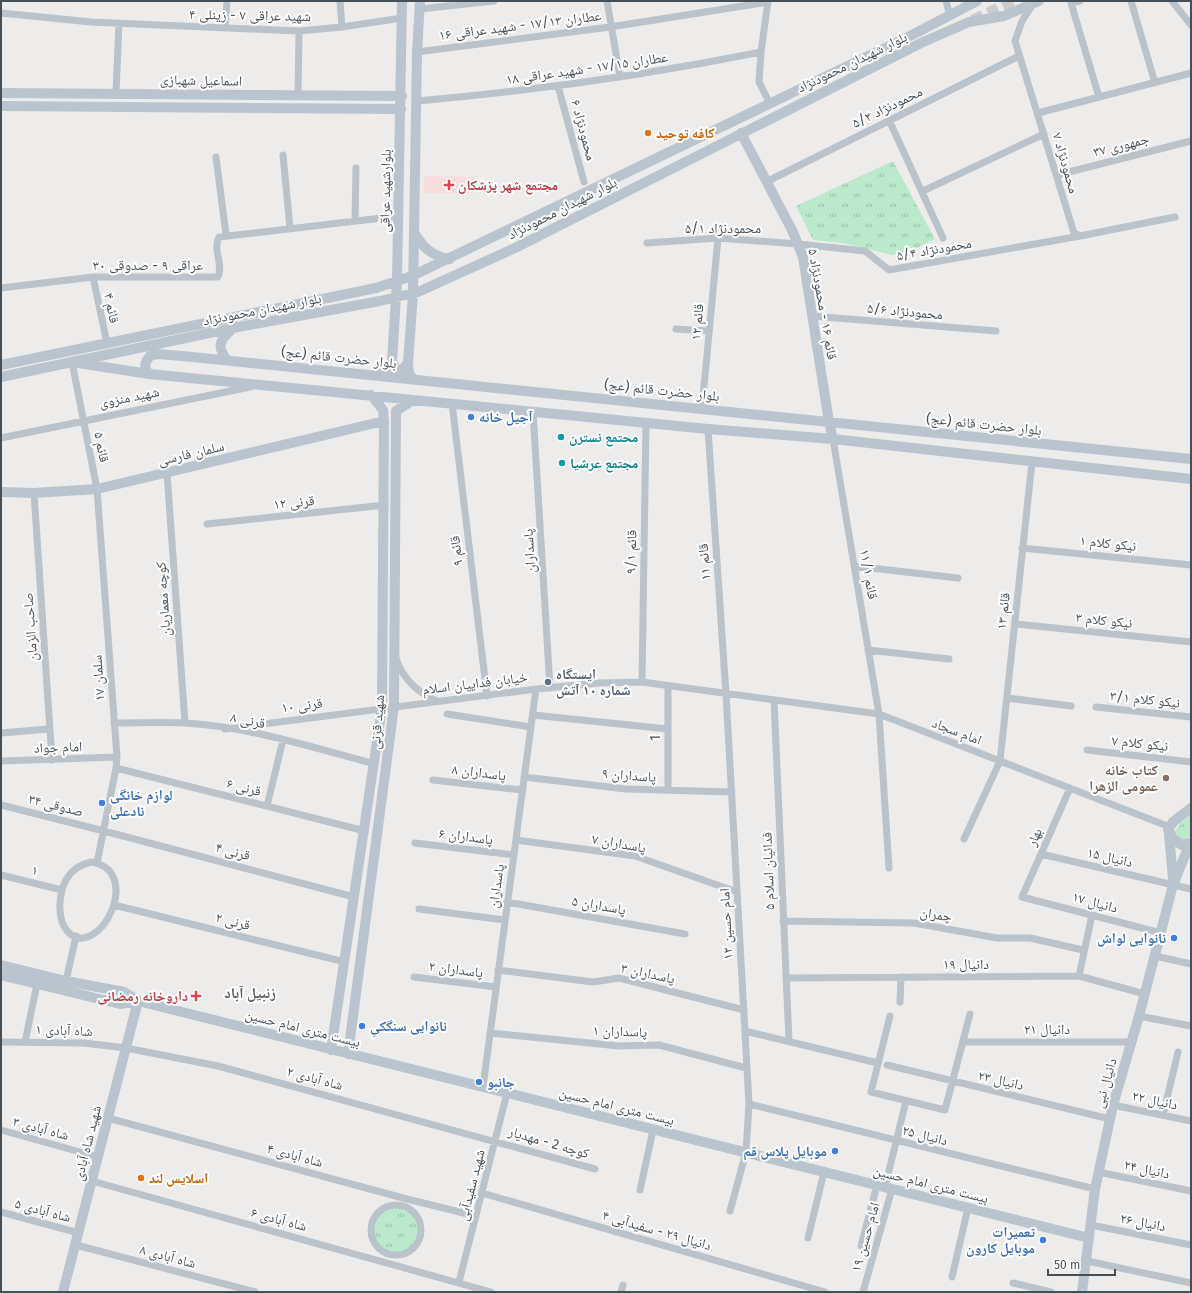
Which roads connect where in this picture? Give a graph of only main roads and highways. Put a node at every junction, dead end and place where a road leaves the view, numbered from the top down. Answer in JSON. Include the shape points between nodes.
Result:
{"nodes":[{"id":1,"x":402,"y":1,"type":"edge"},
{"id":2,"x":977,"y":1,"type":"edge"},
{"id":3,"x":1036,"y":2,"type":"edge"},
{"id":4,"x":420,"y":5,"type":"edge"},
{"id":5,"x":1,"y":93,"type":"edge"},
{"id":6,"x":402,"y":96,"type":"junction"},
{"id":7,"x":1,"y":106,"type":"edge"},
{"id":8,"x":401,"y":109,"type":"junction"},
{"id":9,"x":741,"y":133,"type":"junction"},
{"id":10,"x":413,"y":230,"type":"junction"},
{"id":11,"x":450,"y":260,"type":"junction"},
{"id":12,"x":412,"y":276,"type":"junction"},
{"id":13,"x":397,"y":281,"type":"junction"},
{"id":14,"x":413,"y":294,"type":"junction"},
{"id":15,"x":396,"y":297,"type":"junction"},
{"id":16,"x":233,"y":328,"type":"junction"},
{"id":17,"x":227,"y":360,"type":"junction"},
{"id":18,"x":392,"y":360,"type":"junction"},
{"id":19,"x":72,"y":362,"type":"junction"},
{"id":20,"x":408,"y":363,"type":"junction"},
{"id":21,"x":1,"y":365,"type":"edge"},
{"id":22,"x":149,"y":374,"type":"junction"},
{"id":23,"x":378,"y":375,"type":"junction"},
{"id":24,"x":1,"y":377,"type":"edge"},
{"id":25,"x":413,"y":379,"type":"junction"},
{"id":26,"x":371,"y":395,"type":"junction"},
{"id":27,"x":413,"y":400,"type":"junction"},
{"id":28,"x":383,"y":410,"type":"junction"},
{"id":29,"x":396,"y":411,"type":"junction"},
{"id":30,"x":384,"y":421,"type":"junction"},
{"id":31,"x":828,"y":422,"type":"junction"},
{"id":32,"x":833,"y":439,"type":"junction"},
{"id":33,"x":1191,"y":459,"type":"edge"},
{"id":34,"x":1191,"y":479,"type":"edge"},
{"id":35,"x":1,"y":492,"type":"edge"},
{"id":36,"x":1191,"y":808,"type":"edge"},
{"id":37,"x":1170,"y":831,"type":"junction"},
{"id":38,"x":1190,"y":843,"type":"edge"},
{"id":39,"x":1173,"y":885,"type":"junction"},
{"id":40,"x":1,"y":965,"type":"edge"},
{"id":41,"x":1,"y":975,"type":"edge"},
{"id":42,"x":138,"y":1001,"type":"junction"},
{"id":43,"x":331,"y":1050,"type":"junction"},
{"id":44,"x":348,"y":1054,"type":"junction"},
{"id":45,"x":1089,"y":1238,"type":"junction"},
{"id":46,"x":64,"y":1292,"type":"edge"},
{"id":47,"x":1082,"y":1292,"type":"edge"}],
"edges":[{"from":1,"to":6,"type":"main road","name":"بلوارشهید عراقی"},
{"from":2,"to":11,"type":"main road","name":"بلوار شهیدان محمودنژاد"},
{"from":3,"to":9,"type":"main road","name":"بلوار شهیدان محمودنژاد","via":[[1004,16],[969,22],[921,43]]},
{"from":4,"to":10,"type":"main road","name":"بلوارشهید عراقی"},
{"from":5,"to":6,"type":"main road","name":"اسماعیل شهبازی"},
{"from":6,"to":8,"type":"main road","name":"بلوارشهید عراقی"},
{"from":7,"to":8,"type":"main road","name":"اسماعیل شهبازی"},
{"from":8,"to":13,"type":"main road","name":"بلوارشهید عراقی"},
{"from":9,"to":14,"type":"main road","name":"بلوار شهیدان محمودنژاد","via":[[515,248]]},
{"from":9,"to":31,"type":"main road","name":"قائم ۱۶ - محمودنژاد ۵","via":[[803,257]]},
{"from":10,"to":11,"type":"main road","via":[[428,252]]},
{"from":10,"to":12,"type":"main road","name":"بلوارشهید عراقی"},
{"from":11,"to":12,"type":"main road","name":"بلوار شهیدان محمودنژاد"},
{"from":12,"to":13,"type":"main road","name":"بلوار شهیدان محمودنژاد"},
{"from":12,"to":14,"type":"main road","name":"بلوارشهید عراقی"},
{"from":13,"to":15,"type":"main road","name":"بلوارشهید عراقی"},
{"from":13,"to":21,"type":"main road","name":"بلوار شهیدان محمودنژاد","via":[[376,288]]},
{"from":14,"to":15,"type":"main road","name":"بلوار شهیدان محمودنژاد"},
{"from":14,"to":20,"type":"main road","name":"بلوارشهید عراقی"},
{"from":15,"to":16,"type":"main road","name":"بلوار شهیدان محمودنژاد"},
{"from":15,"to":18,"type":"main road","name":"بلوارشهید عراقی"},
{"from":16,"to":17,"type":"main road","via":[[225,335],[220,346]]},
{"from":16,"to":19,"type":"main road","name":"بلوار شهیدان محمودنژاد"},
{"from":17,"to":22,"type":"main road","name":"بلوار حضرت قائم (عج)","via":[[157,354],[150,356],[145,362]]},
{"from":17,"to":23,"type":"main road","name":"بلوار حضرت قائم (عج)"},
{"from":18,"to":20,"type":"main road","via":[[396,370],[402,370]]},
{"from":18,"to":23,"type":"main road","via":[[386,372]]},
{"from":19,"to":22,"type":"main road"},
{"from":19,"to":24,"type":"main road"},
{"from":20,"to":25,"type":"main road","name":"بلوارشهید عراقی","via":[[409,373]]},
{"from":22,"to":26,"type":"main road"},
{"from":23,"to":25,"type":"main road","name":"بلوار حضرت قائم (عج)"},
{"from":25,"to":31,"type":"main road","name":"بلوار حضرت قائم (عج)"},
{"from":26,"to":27,"type":"main road"},
{"from":26,"to":28,"type":"main road"},
{"from":27,"to":29,"type":"main road"},
{"from":27,"to":32,"type":"main road"},
{"from":28,"to":29,"type":"main road","via":[[387,406]]},
{"from":28,"to":30,"type":"main road","name":"شهید قرنی"},
{"from":29,"to":44,"type":"main road","name":"شهید قرنی","via":[[394,706]]},
{"from":30,"to":35,"type":"main road","name":"سلمان فارسی","via":[[97,489],[34,493]]},
{"from":30,"to":43,"type":"main road","name":"شهید قرنی","via":[[382,708]]},
{"from":31,"to":32,"type":"main road","name":"قائم ۱۶ - محمودنژاد ۵"},
{"from":31,"to":33,"type":"main road","name":"بلوار حضرت قائم (عج)"},
{"from":32,"to":34,"type":"main road"},
{"from":36,"to":37,"type":"main road","via":[[1173,822]]},
{"from":37,"to":38,"type":"main road","via":[[1182,845]]},
{"from":37,"to":39,"type":"main road","name":"دانیال نبی"},
{"from":38,"to":39,"type":"main road","name":"دانیال نبی"},
{"from":39,"to":45,"type":"main road","name":"دانیال نبی","via":[[1113,1105],[1098,1172]]},
{"from":40,"to":42,"type":"main road","name":"بیست متری امام حسین","via":[[124,992]]},
{"from":41,"to":42,"type":"main road","name":"بیست متری امام حسین","via":[[120,1004]]},
{"from":42,"to":43,"type":"main road","name":"بیست متری امام حسین"},
{"from":42,"to":46,"type":"main road","name":"شهید شاه آبادی"},
{"from":43,"to":44,"type":"main road","name":"بیست متری امام حسین"},
{"from":44,"to":45,"type":"main road","name":"بیست متری امام حسین"},
{"from":45,"to":47,"type":"main road","name":"دانیال نبی"}]}
